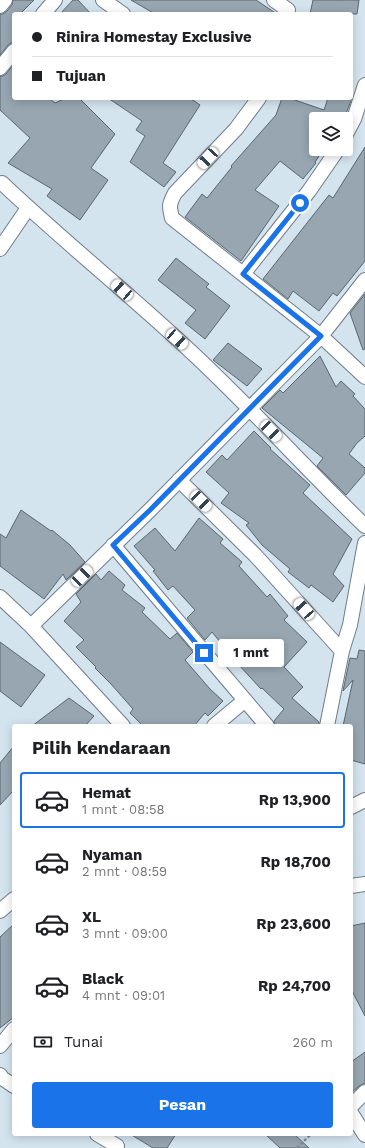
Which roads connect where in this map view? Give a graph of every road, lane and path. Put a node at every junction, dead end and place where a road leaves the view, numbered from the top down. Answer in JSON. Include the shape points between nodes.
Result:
{"nodes":[{"id":1,"x":5,"y":0,"type":"edge"},
{"id":2,"x":55,"y":0,"type":"edge"},
{"id":3,"x":103,"y":0,"type":"edge"},
{"id":4,"x":274,"y":0,"type":"edge"},
{"id":5,"x":0,"y":6,"type":"edge"},
{"id":6,"x":289,"y":8,"type":"edge"},
{"id":7,"x":46,"y":12,"type":"edge"},
{"id":8,"x":120,"y":12,"type":"edge"},
{"id":9,"x":12,"y":53,"type":"edge"},
{"id":10,"x":0,"y":68,"type":"edge"},
{"id":11,"x":365,"y":85,"type":"edge"},
{"id":12,"x":257,"y":100,"type":"edge"},
{"id":13,"x":353,"y":121,"type":"edge"},
{"id":14,"x":333,"y":156,"type":"edge"},
{"id":15,"x":2,"y":183,"type":"dead end"},
{"id":16,"x":28,"y":208,"type":"junction"},
{"id":17,"x":0,"y":249,"type":"edge"},
{"id":18,"x":243,"y":274,"type":"junction"},
{"id":19,"x":365,"y":280,"type":"edge"},
{"id":20,"x":321,"y":336,"type":"junction"},
{"id":21,"x":365,"y":377,"type":"edge"},
{"id":22,"x":249,"y":408,"type":"junction"},
{"id":23,"x":179,"y":480,"type":"junction"},
{"id":24,"x":365,"y":526,"type":"edge"},
{"id":25,"x":365,"y":543,"type":"edge"},
{"id":26,"x":113,"y":545,"type":"junction"},
{"id":27,"x":0,"y":597,"type":"edge"},
{"id":28,"x":31,"y":626,"type":"junction"},
{"id":29,"x":342,"y":651,"type":"junction"},
{"id":30,"x":244,"y":701,"type":"junction"},
{"id":31,"x":121,"y":724,"type":"edge"},
{"id":32,"x":216,"y":724,"type":"edge"},
{"id":33,"x":265,"y":724,"type":"edge"},
{"id":34,"x":327,"y":724,"type":"edge"},
{"id":35,"x":365,"y":800,"type":"edge"},
{"id":36,"x":353,"y":806,"type":"edge"},
{"id":37,"x":365,"y":884,"type":"edge"},
{"id":38,"x":353,"y":886,"type":"edge"},
{"id":39,"x":12,"y":901,"type":"edge"},
{"id":40,"x":0,"y":911,"type":"edge"},
{"id":41,"x":12,"y":1032,"type":"edge"},
{"id":42,"x":0,"y":1046,"type":"edge"},
{"id":43,"x":0,"y":1075,"type":"edge"},
{"id":44,"x":12,"y":1085,"type":"edge"},
{"id":45,"x":365,"y":1092,"type":"edge"},
{"id":46,"x":353,"y":1104,"type":"edge"},
{"id":47,"x":353,"y":1116,"type":"edge"},
{"id":48,"x":365,"y":1134,"type":"edge"},
{"id":49,"x":100,"y":1136,"type":"edge"},
{"id":50,"x":309,"y":1136,"type":"edge"},
{"id":51,"x":117,"y":1146,"type":"dead end"},
{"id":52,"x":297,"y":1148,"type":"edge"}],
"edges":[{"from":1,"to":5,"type":"street"},
{"from":2,"to":7,"type":"street"},
{"from":3,"to":8,"type":"street"},
{"from":4,"to":6,"type":"street"},
{"from":9,"to":10,"type":"street"},
{"from":11,"to":13,"type":"street"},
{"from":12,"to":18,"type":"street","via":[[236,128],[175,193],[170,203],[172,218]]},
{"from":14,"to":18,"type":"street","via":[[309,191]]},
{"from":15,"to":16,"type":"street"},
{"from":16,"to":17,"type":"street"},
{"from":16,"to":22,"type":"street","via":[[112,280]]},
{"from":18,"to":20,"type":"street"},
{"from":19,"to":20,"type":"street"},
{"from":20,"to":21,"type":"street"},
{"from":20,"to":22,"type":"street"},
{"from":22,"to":23,"type":"street"},
{"from":22,"to":24,"type":"street"},
{"from":23,"to":26,"type":"street"},
{"from":23,"to":29,"type":"street","via":[[255,556]]},
{"from":25,"to":29,"type":"street","via":[[350,625]]},
{"from":26,"to":28,"type":"street"},
{"from":26,"to":30,"type":"street"},
{"from":27,"to":28,"type":"street"},
{"from":28,"to":31,"type":"street"},
{"from":29,"to":34,"type":"street"},
{"from":30,"to":32,"type":"street"},
{"from":30,"to":33,"type":"street"},
{"from":35,"to":36,"type":"street"},
{"from":37,"to":38,"type":"street"},
{"from":39,"to":40,"type":"street"},
{"from":41,"to":42,"type":"street"},
{"from":43,"to":44,"type":"street"},
{"from":45,"to":46,"type":"street"},
{"from":47,"to":48,"type":"street"},
{"from":49,"to":51,"type":"street"},
{"from":50,"to":52,"type":"path"}]}
